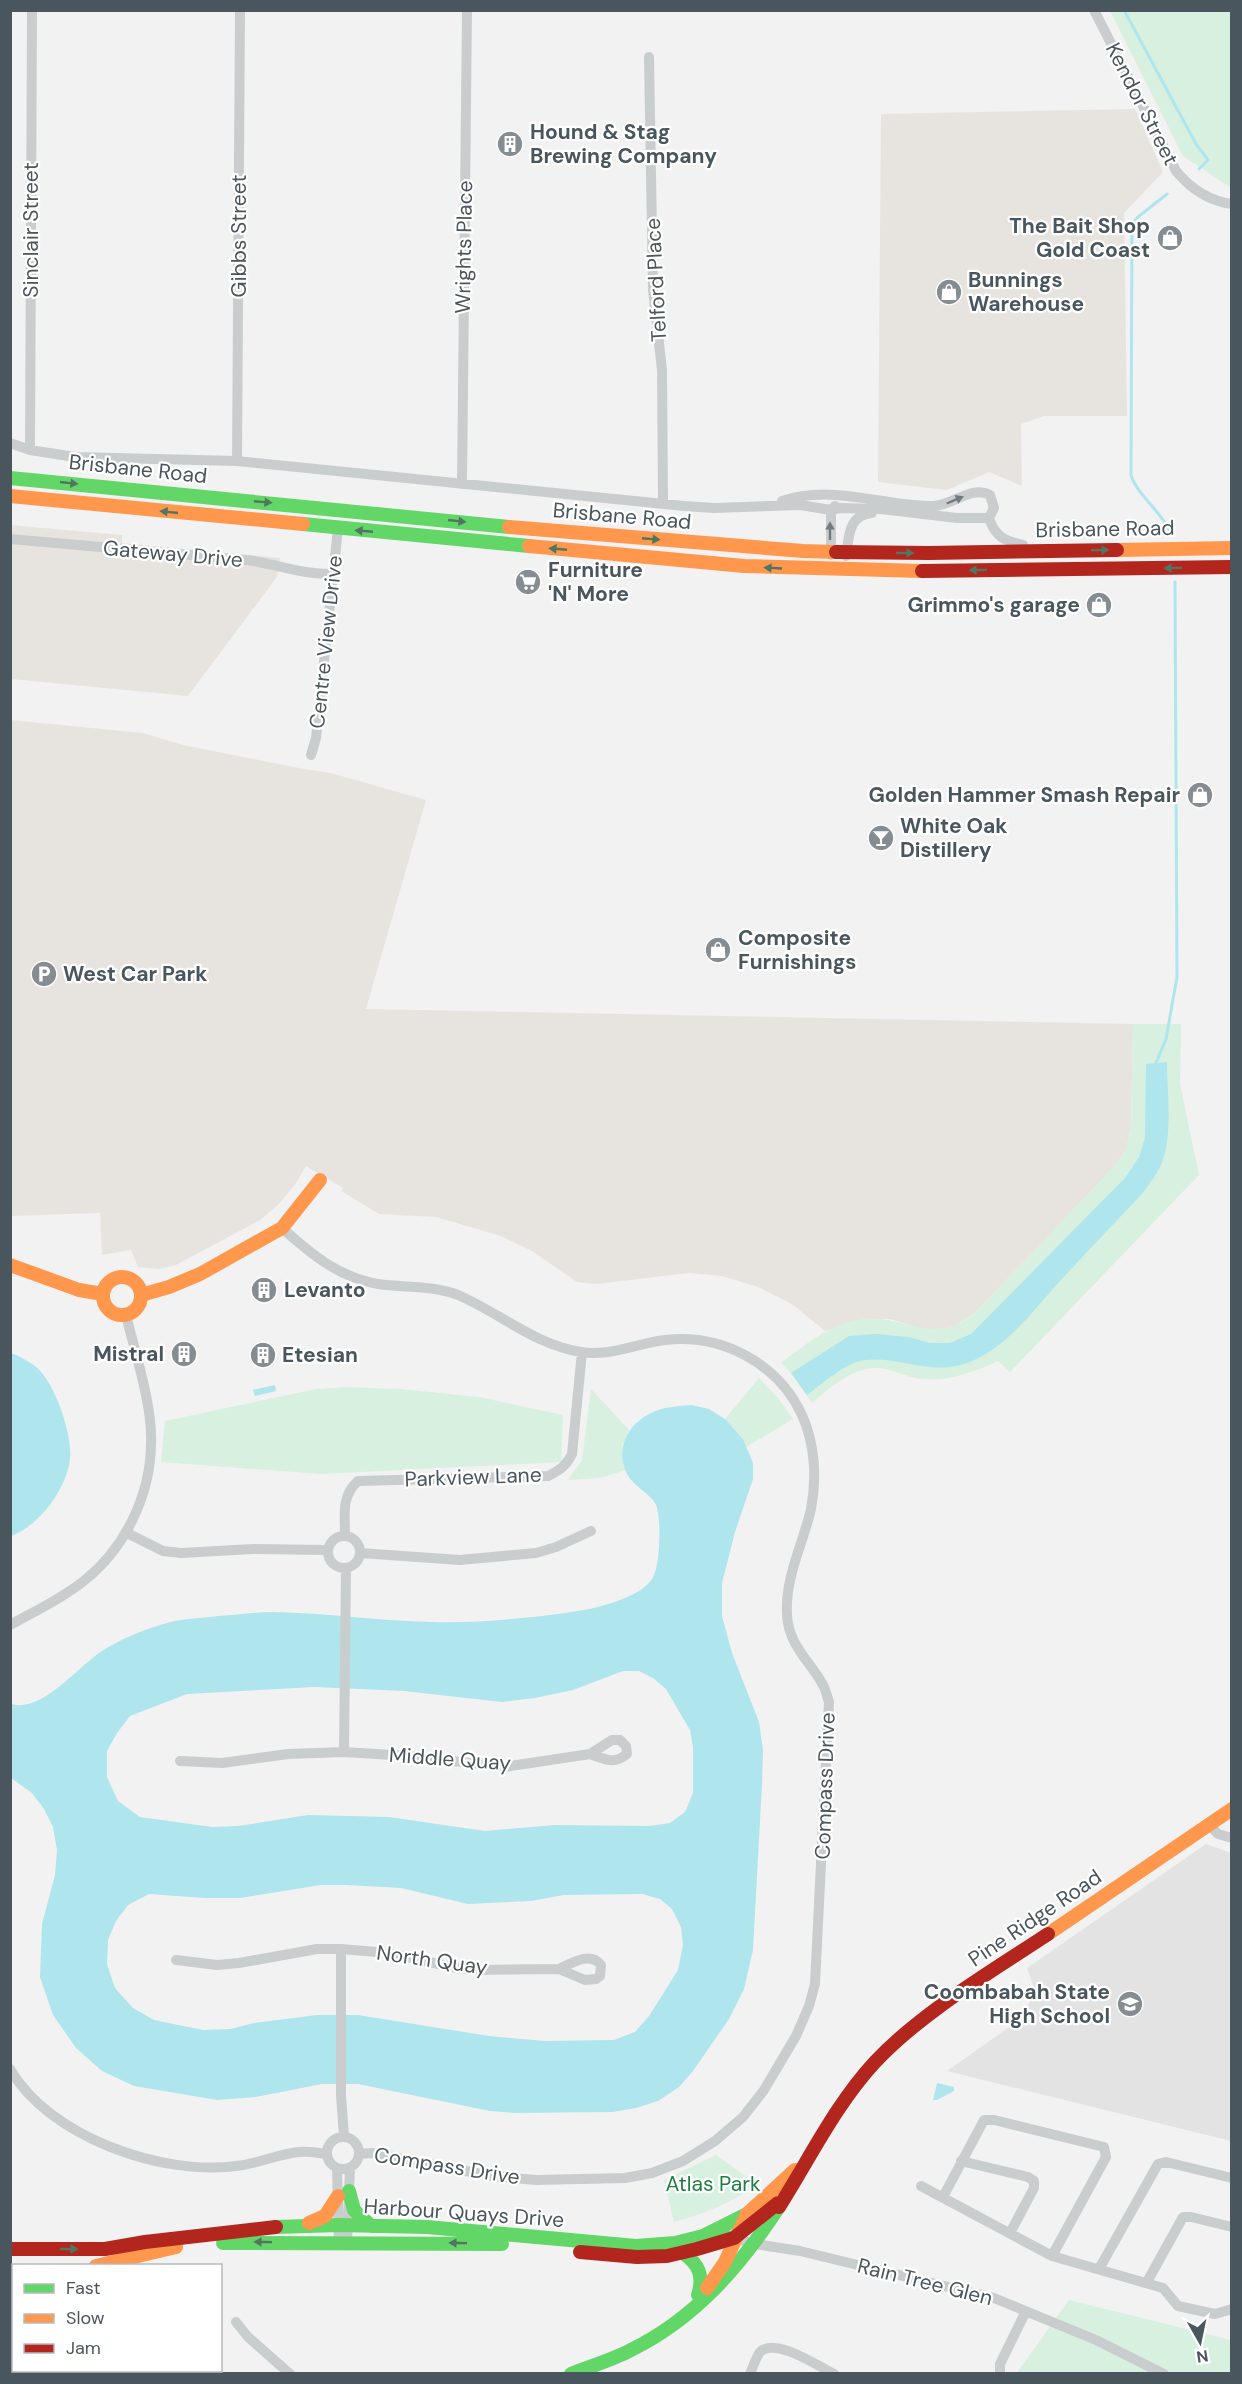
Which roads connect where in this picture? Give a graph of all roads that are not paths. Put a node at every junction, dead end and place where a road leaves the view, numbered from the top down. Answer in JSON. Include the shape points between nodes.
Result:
{"nodes":[{"id":1,"x":32,"y":10,"type":"edge"},
{"id":2,"x":240,"y":10,"type":"edge"},
{"id":3,"x":466,"y":10,"type":"edge"},
{"id":4,"x":1094,"y":10,"type":"edge"},
{"id":5,"x":649,"y":57,"type":"dead end"},
{"id":6,"x":1232,"y":204,"type":"edge"},
{"id":7,"x":10,"y":443,"type":"edge"},
{"id":8,"x":30,"y":450,"type":"junction"},
{"id":9,"x":237,"y":461,"type":"junction"},
{"id":10,"x":10,"y":478,"type":"edge"},
{"id":11,"x":462,"y":484,"type":"junction"},
{"id":12,"x":10,"y":496,"type":"edge"},
{"id":13,"x":852,"y":497,"type":"junction"},
{"id":14,"x":663,"y":504,"type":"junction"},
{"id":15,"x":774,"y":504,"type":"junction"},
{"id":16,"x":831,"y":510,"type":"junction"},
{"id":17,"x":899,"y":513,"type":"junction"},
{"id":18,"x":989,"y":518,"type":"junction"},
{"id":19,"x":338,"y":528,"type":"junction"},
{"id":20,"x":10,"y":539,"type":"edge"},
{"id":21,"x":1232,"y":548,"type":"edge"},
{"id":22,"x":1049,"y":551,"type":"junction"},
{"id":23,"x":831,"y":552,"type":"junction"},
{"id":24,"x":847,"y":552,"type":"junction"},
{"id":25,"x":1232,"y":567,"type":"edge"},
{"id":26,"x":838,"y":570,"type":"junction"},
{"id":27,"x":333,"y":574,"type":"junction"},
{"id":28,"x":311,"y":755,"type":"dead end"},
{"id":29,"x":320,"y":1180,"type":"dead end"},
{"id":30,"x":282,"y":1228,"type":"junction"},
{"id":31,"x":10,"y":1265,"type":"edge"},
{"id":32,"x":103,"y":1294,"type":"junction"},
{"id":33,"x":141,"y":1295,"type":"junction"},
{"id":34,"x":126,"y":1315,"type":"junction"},
{"id":35,"x":582,"y":1352,"type":"junction"},
{"id":36,"x":591,"y":1531,"type":"dead end"},
{"id":37,"x":127,"y":1533,"type":"junction"},
{"id":38,"x":345,"y":1535,"type":"junction"},
{"id":39,"x":328,"y":1550,"type":"junction"},
{"id":40,"x":360,"y":1553,"type":"junction"},
{"id":41,"x":346,"y":1568,"type":"junction"},
{"id":42,"x":10,"y":1625,"type":"edge"},
{"id":43,"x":344,"y":1752,"type":"junction"},
{"id":44,"x":590,"y":1754,"type":"dead end"},
{"id":45,"x":180,"y":1761,"type":"dead end"},
{"id":46,"x":1232,"y":1809,"type":"edge"},
{"id":47,"x":1209,"y":1824,"type":"junction"},
{"id":48,"x":1232,"y":1839,"type":"edge"},
{"id":49,"x":341,"y":1949,"type":"junction"},
{"id":50,"x":176,"y":1960,"type":"dead end"},
{"id":51,"x":559,"y":1969,"type":"dead end"},
{"id":52,"x":10,"y":2069,"type":"edge"},
{"id":53,"x":344,"y":2136,"type":"junction"},
{"id":54,"x":327,"y":2154,"type":"junction"},
{"id":55,"x":360,"y":2154,"type":"junction"},
{"id":56,"x":808,"y":2158,"type":"junction"},
{"id":57,"x":961,"y":2161,"type":"junction"},
{"id":58,"x":337,"y":2168,"type":"junction"},
{"id":59,"x":350,"y":2168,"type":"junction"},
{"id":60,"x":1232,"y":2178,"type":"edge"},
{"id":61,"x":921,"y":2186,"type":"dead end"},
{"id":62,"x":343,"y":2194,"type":"junction"},
{"id":63,"x":943,"y":2197,"type":"junction"},
{"id":64,"x":783,"y":2200,"type":"junction"},
{"id":65,"x":747,"y":2214,"type":"junction"},
{"id":66,"x":301,"y":2226,"type":"junction"},
{"id":67,"x":343,"y":2226,"type":"junction"},
{"id":68,"x":371,"y":2226,"type":"junction"},
{"id":69,"x":1232,"y":2227,"type":"edge"},
{"id":70,"x":1010,"y":2234,"type":"junction"},
{"id":71,"x":703,"y":2236,"type":"junction"},
{"id":72,"x":734,"y":2238,"type":"junction"},
{"id":73,"x":343,"y":2243,"type":"junction"},
{"id":74,"x":755,"y":2244,"type":"junction"},
{"id":75,"x":10,"y":2249,"type":"edge"},
{"id":76,"x":682,"y":2253,"type":"junction"},
{"id":77,"x":1052,"y":2256,"type":"junction"},
{"id":78,"x":101,"y":2264,"type":"edge"},
{"id":79,"x":1099,"y":2269,"type":"junction"},
{"id":80,"x":1147,"y":2282,"type":"junction"},
{"id":81,"x":696,"y":2301,"type":"junction"},
{"id":82,"x":1232,"y":2309,"type":"edge"},
{"id":83,"x":1026,"y":2311,"type":"junction"},
{"id":84,"x":680,"y":2320,"type":"junction"},
{"id":85,"x":236,"y":2322,"type":"dead end"},
{"id":86,"x":291,"y":2373,"type":"edge"},
{"id":87,"x":571,"y":2373,"type":"edge"},
{"id":88,"x":750,"y":2373,"type":"edge"},
{"id":89,"x":834,"y":2373,"type":"edge"},
{"id":90,"x":1000,"y":2373,"type":"edge"},
{"id":91,"x":1164,"y":2373,"type":"edge"}],
"edges":[{"from":1,"to":8,"type":"street","name":"Sinclair Street"},
{"from":2,"to":9,"type":"street","name":"Gibbs Street"},
{"from":3,"to":11,"type":"street","name":"Wrights Place"},
{"from":4,"to":6,"type":"street","name":"Kendor Street","via":[[1176,171],[1204,196]]},
{"from":5,"to":14,"type":"street","name":"Telford Place","via":[[653,291],[662,370]]},
{"from":7,"to":8,"type":"street","name":"Brisbane Road"},
{"from":8,"to":9,"type":"street","name":"Brisbane Road","via":[[75,457]]},
{"from":9,"to":11,"type":"street","name":"Brisbane Road"},
{"from":10,"to":23,"type":"main road","name":"Brisbane Road","one_way":true,"via":[[554,531]]},
{"from":11,"to":14,"type":"street","name":"Brisbane Road"},
{"from":19,"to":12,"type":"main road","name":"Brisbane Road","one_way":true},
{"from":13,"to":15,"type":"street","via":[[791,498]]},
{"from":13,"to":16,"type":"street"},
{"from":13,"to":18,"type":"street","one_way":true,"via":[[938,506],[973,493],[986,493],[994,507]]},
{"from":14,"to":15,"type":"street","name":"Brisbane Road","via":[[714,508]]},
{"from":15,"to":16,"type":"street"},
{"from":16,"to":17,"type":"street","via":[[881,509]]},
{"from":23,"to":16,"type":"street","one_way":true},
{"from":17,"to":18,"type":"street"},
{"from":17,"to":24,"type":"street","via":[[867,513],[857,518]]},
{"from":18,"to":22,"type":"street","via":[[1000,537]]},
{"from":26,"to":19,"type":"main road","name":"Brisbane Road","one_way":true,"via":[[705,563]]},
{"from":19,"to":27,"type":"street","name":"Centre View Drive"},
{"from":20,"to":27,"type":"street","name":"Gateway Drive","via":[[236,559],[306,573]]},
{"from":22,"to":21,"type":"main road","name":"Brisbane Road","one_way":true},
{"from":24,"to":22,"type":"main road","name":"Brisbane Road","one_way":true},
{"from":23,"to":24,"type":"main road","name":"Brisbane Road"},
{"from":23,"to":26,"type":"street"},
{"from":24,"to":26,"type":"street"},
{"from":25,"to":26,"type":"main road","name":"Brisbane Road","one_way":true},
{"from":27,"to":28,"type":"street","name":"Centre View Drive"},
{"from":29,"to":30,"type":"main road"},
{"from":30,"to":33,"type":"main road","via":[[200,1274]]},
{"from":30,"to":35,"type":"street","name":"Compass Drive","via":[[330,1268],[353,1278],[455,1294],[535,1337]]},
{"from":31,"to":32,"type":"main road","via":[[79,1290]]},
{"from":32,"to":33,"type":"main road","via":[[106,1285],[120,1278],[134,1282]]},
{"from":32,"to":34,"type":"main road","via":[[107,1309]]},
{"from":33,"to":34,"type":"main road","via":[[137,1308]]},
{"from":34,"to":37,"type":"street","via":[[152,1444],[142,1492]]},
{"from":35,"to":38,"type":"street","name":"Parkview Lane","via":[[572,1454],[560,1470],[548,1476],[358,1481],[345,1498]]},
{"from":35,"to":55,"type":"street","name":"Compass Drive","via":[[614,1351],[664,1340],[712,1341],[738,1350],[772,1374],[802,1415],[812,1446],[814,1477],[811,1507],[787,1593],[786,1616],[793,1639],[823,1685],[829,1702],[817,1962],[809,2006],[764,2090],[743,2116],[691,2156],[652,2173],[625,2178],[536,2180]]},
{"from":36,"to":40,"type":"street","via":[[536,1552],[471,1559]]},
{"from":37,"to":39,"type":"street","via":[[164,1551],[181,1553]]},
{"from":37,"to":42,"type":"street","via":[[85,1580]]},
{"from":38,"to":39,"type":"street","via":[[334,1539]]},
{"from":38,"to":40,"type":"street","via":[[357,1541]]},
{"from":39,"to":41,"type":"street","via":[[333,1564]]},
{"from":40,"to":41,"type":"street","via":[[357,1562]]},
{"from":41,"to":43,"type":"street"},
{"from":43,"to":44,"type":"street","name":"Middle Quay","via":[[504,1767]]},
{"from":43,"to":45,"type":"street","name":"Middle Quay","via":[[288,1754],[222,1763]]},
{"from":46,"to":47,"type":"main road","name":"Pine Ridge Road"},
{"from":47,"to":48,"type":"street","via":[[1218,1834]]},
{"from":47,"to":56,"type":"main road","name":"Pine Ridge Road","via":[[901,2037],[863,2076]]},
{"from":49,"to":50,"type":"street","name":"North Quay","via":[[317,1949],[217,1965]]},
{"from":49,"to":51,"type":"street","name":"North Quay","via":[[389,1953],[477,1970]]},
{"from":49,"to":53,"type":"street"},
{"from":52,"to":54,"type":"street","via":[[39,2105],[68,2127],[102,2145],[177,2167],[237,2166],[300,2152]]},
{"from":53,"to":54,"type":"street","via":[[330,2143]]},
{"from":53,"to":55,"type":"street","via":[[356,2142]]},
{"from":54,"to":58,"type":"street"},
{"from":55,"to":59,"type":"street"},
{"from":56,"to":64,"type":"main road","name":"Pine Ridge Road"},
{"from":56,"to":65,"type":"main road","name":"Pine Ridge Road"},
{"from":57,"to":63,"type":"street"},
{"from":57,"to":70,"type":"street","via":[[1034,2181]]},
{"from":57,"to":77,"type":"street","via":[[981,2123],[988,2119],[1104,2147],[1106,2157]]},
{"from":58,"to":59,"type":"street"},
{"from":58,"to":62,"type":"street"},
{"from":59,"to":62,"type":"street"},
{"from":60,"to":79,"type":"street","via":[[1158,2163]]},
{"from":61,"to":63,"type":"street"},
{"from":62,"to":66,"type":"main road","via":[[325,2216]]},
{"from":62,"to":67,"type":"street"},
{"from":62,"to":68,"type":"main road"},
{"from":63,"to":70,"type":"street"},
{"from":64,"to":72,"type":"main road","name":"Harbour Quays Drive"},
{"from":64,"to":74,"type":"main road","name":"Pine Ridge Road"},
{"from":65,"to":71,"type":"main road"},
{"from":65,"to":72,"type":"main road","name":"Pine Ridge Road"},
{"from":66,"to":67,"type":"main road","name":"Harbour Quays Drive"},
{"from":75,"to":66,"type":"main road","name":"Harbour Quays Drive","one_way":true,"via":[[105,2249]]},
{"from":67,"to":68,"type":"main road","name":"Harbour Quays Drive"},
{"from":67,"to":73,"type":"street"},
{"from":68,"to":71,"type":"main road","name":"Harbour Quays Drive","via":[[428,2227],[636,2246],[675,2244]]},
{"from":69,"to":80,"type":"street","via":[[1183,2217]]},
{"from":70,"to":77,"type":"street"},
{"from":71,"to":72,"type":"main road","name":"Harbour Quays Drive"},
{"from":72,"to":74,"type":"street","name":"Rain Tree Glen"},
{"from":72,"to":76,"type":"main road","name":"Harbour Quays Drive"},
{"from":72,"to":81,"type":"main road","name":"Pine Ridge Road","via":[[718,2275]]},
{"from":76,"to":73,"type":"main road","name":"Harbour Quays Drive","one_way":true,"via":[[637,2257],[508,2244]]},
{"from":73,"to":78,"type":"main road","name":"Harbour Quays Drive","one_way":true,"via":[[228,2242],[182,2246]]},
{"from":74,"to":83,"type":"street","name":"Rain Tree Glen","via":[[983,2295]]},
{"from":74,"to":84,"type":"main road","name":"Pine Ridge Road","via":[[714,2294]]},
{"from":76,"to":81,"type":"main road","via":[[697,2263],[702,2273]]},
{"from":77,"to":79,"type":"street"},
{"from":79,"to":80,"type":"street"},
{"from":80,"to":82,"type":"street","via":[[1163,2288],[1178,2306],[1215,2314]]},
{"from":81,"to":84,"type":"main road","name":"Pine Ridge Road"},
{"from":83,"to":90,"type":"street","via":[[1000,2364]]},
{"from":83,"to":91,"type":"street","name":"Rain Tree Glen"},
{"from":84,"to":87,"type":"main road","name":"Pine Ridge Road","via":[[636,2349]]},
{"from":85,"to":86,"type":"street"},
{"from":88,"to":89,"type":"street","via":[[760,2352],[770,2347],[781,2348]]}]}
